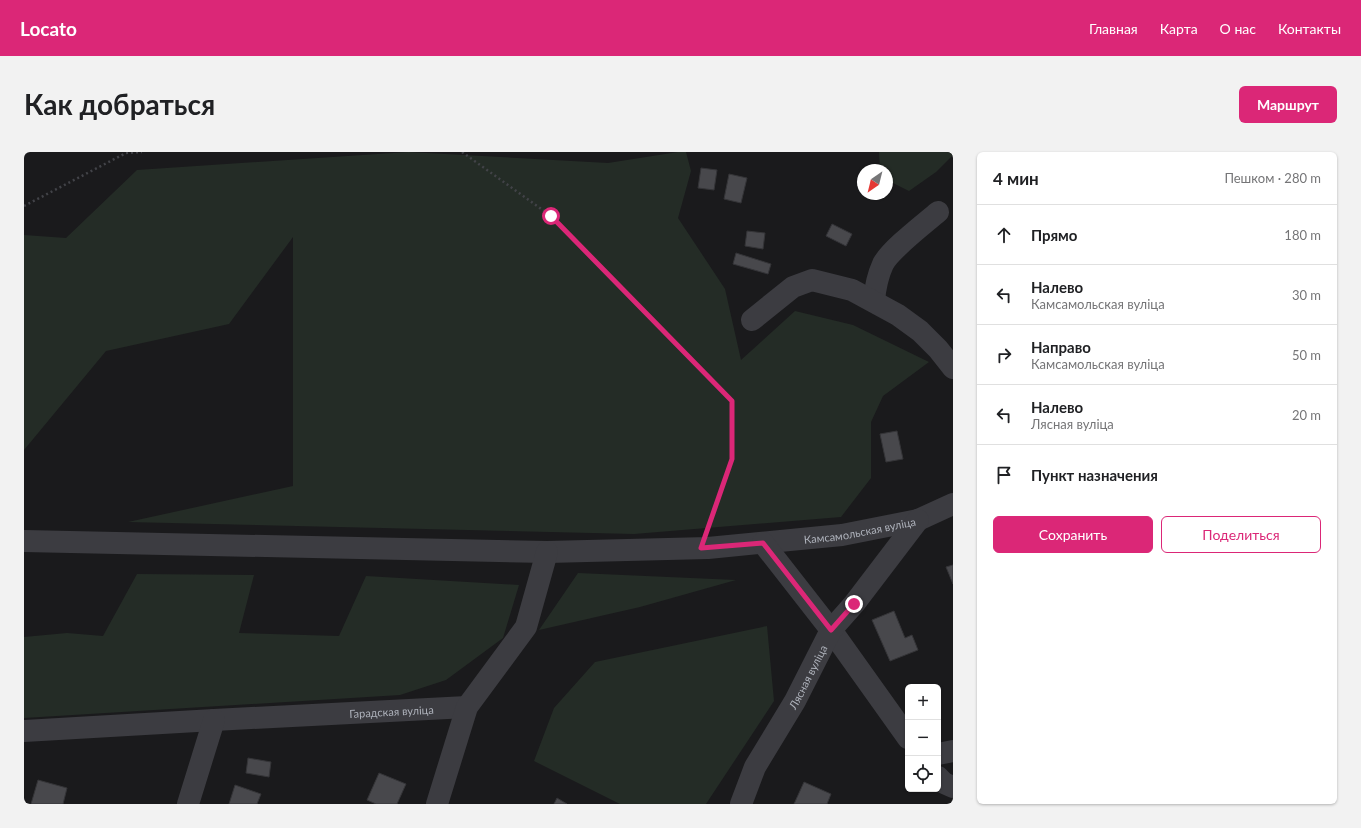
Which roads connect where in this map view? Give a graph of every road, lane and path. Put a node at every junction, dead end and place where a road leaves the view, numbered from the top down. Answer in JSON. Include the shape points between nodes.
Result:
{"nodes":[{"id":1,"x":142,"y":152,"type":"edge"},
{"id":2,"x":462,"y":152,"type":"edge"},
{"id":3,"x":24,"y":206,"type":"edge"},
{"id":4,"x":938,"y":212,"type":"dead end"},
{"id":5,"x":874,"y":301,"type":"junction"},
{"id":6,"x":752,"y":320,"type":"dead end"},
{"id":7,"x":953,"y":368,"type":"edge"},
{"id":8,"x":953,"y":504,"type":"edge"},
{"id":9,"x":918,"y":520,"type":"junction"},
{"id":10,"x":24,"y":541,"type":"edge"},
{"id":11,"x":763,"y":543,"type":"junction"},
{"id":12,"x":704,"y":548,"type":"junction"},
{"id":13,"x":547,"y":552,"type":"junction"},
{"id":14,"x":831,"y":630,"type":"junction"},
{"id":15,"x":467,"y":707,"type":"junction"},
{"id":16,"x":214,"y":720,"type":"junction"},
{"id":17,"x":24,"y":731,"type":"edge"},
{"id":18,"x":905,"y":734,"type":"edge"},
{"id":19,"x":953,"y":751,"type":"edge"},
{"id":20,"x":941,"y":753,"type":"edge"},
{"id":21,"x":941,"y":780,"type":"edge"},
{"id":22,"x":953,"y":787,"type":"edge"},
{"id":23,"x":188,"y":804,"type":"edge"},
{"id":24,"x":437,"y":804,"type":"edge"},
{"id":25,"x":741,"y":804,"type":"edge"}],
"edges":[{"from":1,"to":3,"type":"path","via":[[126,153]]},
{"from":2,"to":12,"type":"path","via":[[551,216],[732,401],[732,459]]},
{"from":4,"to":5,"type":"street","via":[[884,263],[879,274]]},
{"from":5,"to":6,"type":"street","via":[[852,290],[812,280],[793,287]]},
{"from":5,"to":7,"type":"street","via":[[920,331]]},
{"from":8,"to":9,"type":"street","name":"Камсамольская вуліца"},
{"from":9,"to":11,"type":"street","name":"Камсамольская вуліца","via":[[842,535]]},
{"from":9,"to":14,"type":"street","name":"Лясная вуліца"},
{"from":10,"to":13,"type":"street","name":"Камсамольская вуліца"},
{"from":11,"to":12,"type":"street","name":"Камсамольская вуліца"},
{"from":11,"to":14,"type":"street"},
{"from":12,"to":13,"type":"street","name":"Камсамольская вуліца"},
{"from":13,"to":15,"type":"street","via":[[526,627]]},
{"from":14,"to":18,"type":"street"},
{"from":14,"to":25,"type":"street","name":"Лясная вуліца","via":[[795,701],[755,767]]},
{"from":15,"to":16,"type":"street","name":"Гарадская вуліца"},
{"from":15,"to":24,"type":"street"},
{"from":16,"to":17,"type":"street","name":"Гарадская вуліца"},
{"from":16,"to":23,"type":"street"},
{"from":19,"to":20,"type":"street"},
{"from":21,"to":22,"type":"street"}]}
